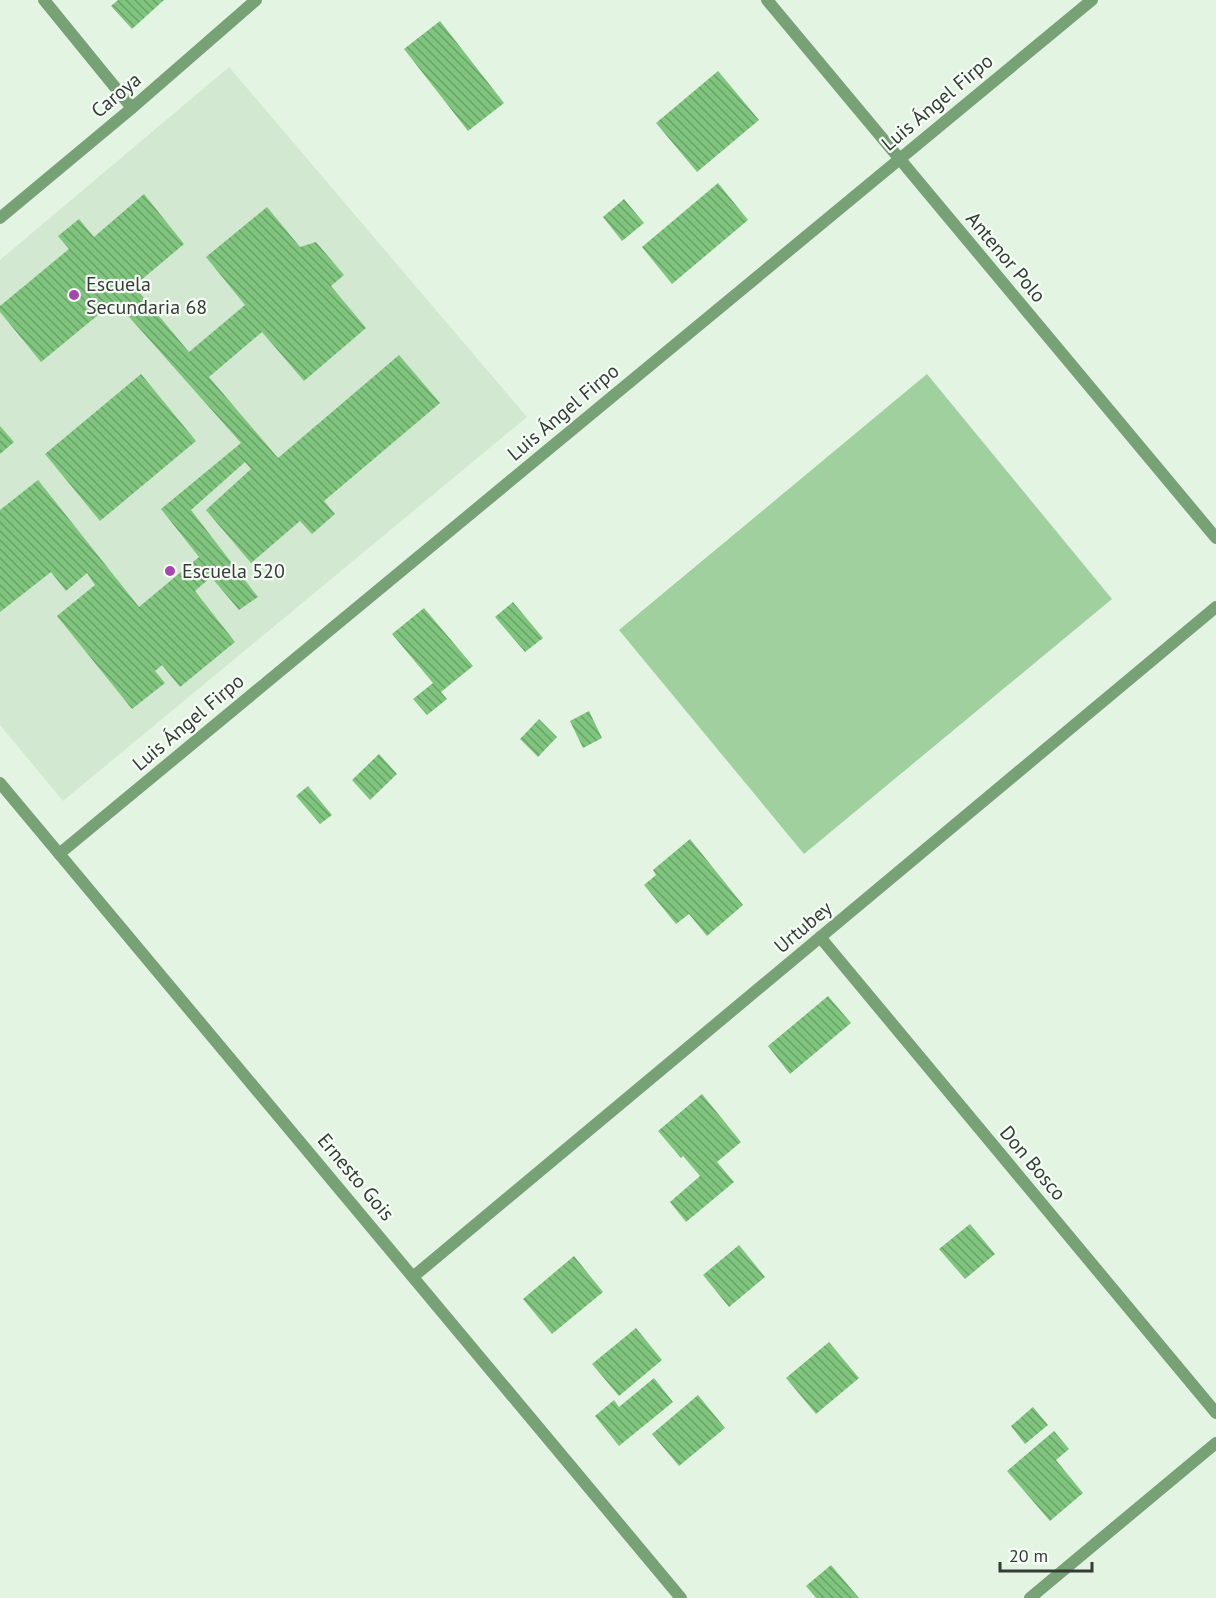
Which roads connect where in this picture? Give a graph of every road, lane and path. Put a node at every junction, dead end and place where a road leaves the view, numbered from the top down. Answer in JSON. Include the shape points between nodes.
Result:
{"nodes":[{"id":1,"x":44,"y":0,"type":"edge"},
{"id":2,"x":256,"y":0,"type":"edge"},
{"id":3,"x":767,"y":0,"type":"edge"},
{"id":4,"x":1092,"y":0,"type":"edge"},
{"id":5,"x":132,"y":108,"type":"junction"},
{"id":6,"x":899,"y":159,"type":"junction"},
{"id":7,"x":0,"y":218,"type":"edge"},
{"id":8,"x":1216,"y":538,"type":"edge"},
{"id":9,"x":1216,"y":607,"type":"edge"},
{"id":10,"x":0,"y":783,"type":"edge"},
{"id":11,"x":59,"y":854,"type":"junction"},
{"id":12,"x":820,"y":937,"type":"junction"},
{"id":13,"x":414,"y":1276,"type":"junction"},
{"id":14,"x":1216,"y":1413,"type":"edge"},
{"id":15,"x":1216,"y":1443,"type":"edge"},
{"id":16,"x":681,"y":1598,"type":"edge"},
{"id":17,"x":1030,"y":1598,"type":"edge"}],
"edges":[{"from":1,"to":5,"type":"street"},
{"from":2,"to":5,"type":"street","name":"Caroya"},
{"from":3,"to":6,"type":"street","name":"Antenor Polo"},
{"from":4,"to":6,"type":"street","name":"Luis Ángel Firpo"},
{"from":5,"to":7,"type":"street","name":"Caroya"},
{"from":6,"to":8,"type":"street","name":"Antenor Polo"},
{"from":6,"to":11,"type":"street","name":"Luis Ángel Firpo"},
{"from":9,"to":12,"type":"street","name":"Urtubey"},
{"from":10,"to":11,"type":"street","name":"Ernesto Gois"},
{"from":11,"to":13,"type":"street","name":"Ernesto Gois"},
{"from":12,"to":13,"type":"street","name":"Urtubey"},
{"from":12,"to":14,"type":"street","name":"Don Bosco"},
{"from":13,"to":16,"type":"street","name":"Ernesto Gois"},
{"from":15,"to":17,"type":"street"}]}
